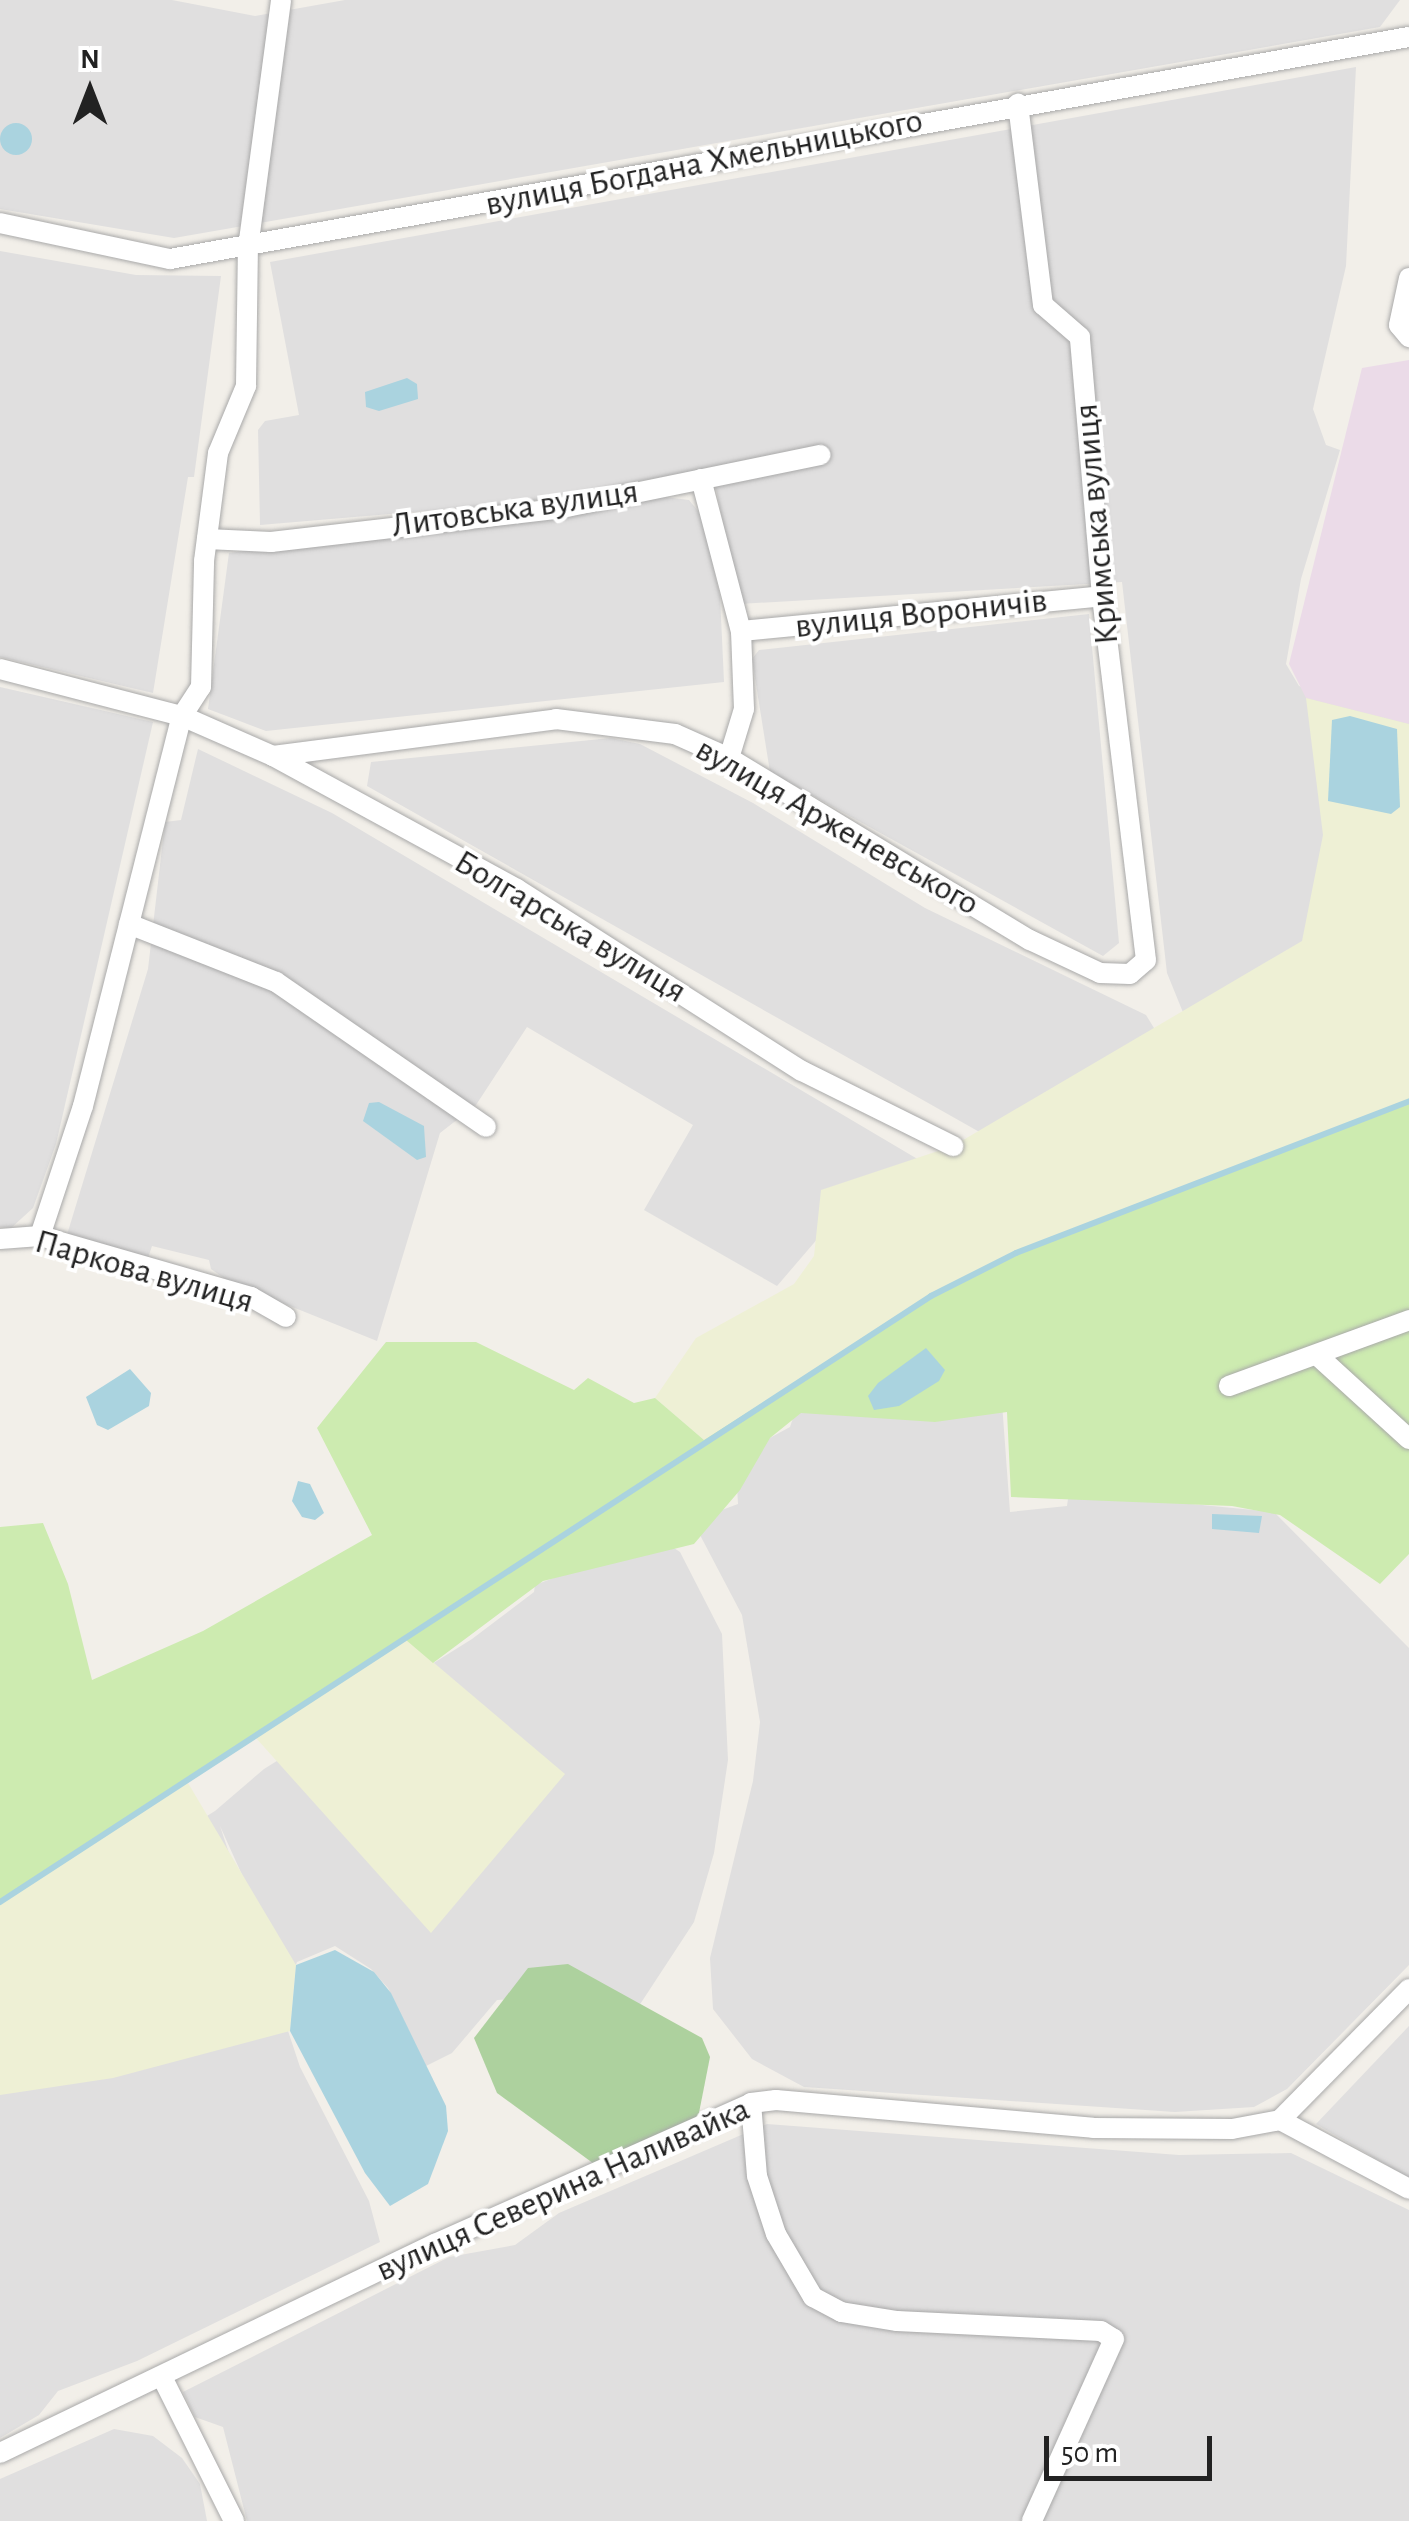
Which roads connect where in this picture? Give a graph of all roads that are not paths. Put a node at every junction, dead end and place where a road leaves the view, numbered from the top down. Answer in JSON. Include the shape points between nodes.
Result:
{"nodes":[{"id":1,"x":281,"y":0,"type":"edge"},
{"id":2,"x":1409,"y":36,"type":"edge"},
{"id":3,"x":1018,"y":104,"type":"junction"},
{"id":4,"x":0,"y":223,"type":"edge"},
{"id":5,"x":248,"y":248,"type":"junction"},
{"id":6,"x":1409,"y":278,"type":"edge"},
{"id":7,"x":1409,"y":337,"type":"edge"},
{"id":8,"x":822,"y":455,"type":"dead end"},
{"id":9,"x":701,"y":480,"type":"junction"},
{"id":10,"x":207,"y":539,"type":"junction"},
{"id":11,"x":1102,"y":596,"type":"junction"},
{"id":12,"x":741,"y":631,"type":"junction"},
{"id":13,"x":0,"y":669,"type":"edge"},
{"id":14,"x":182,"y":716,"type":"junction"},
{"id":15,"x":273,"y":756,"type":"junction"},
{"id":16,"x":729,"y":758,"type":"junction"},
{"id":17,"x":129,"y":924,"type":"junction"},
{"id":18,"x":1146,"y":960,"type":"joint"},
{"id":19,"x":486,"y":1127,"type":"dead end"},
{"id":20,"x":953,"y":1146,"type":"dead end"},
{"id":21,"x":40,"y":1236,"type":"junction"},
{"id":22,"x":0,"y":1238,"type":"edge"},
{"id":23,"x":286,"y":1317,"type":"dead end"},
{"id":24,"x":1409,"y":1320,"type":"edge"},
{"id":25,"x":1318,"y":1356,"type":"junction"},
{"id":26,"x":1229,"y":1386,"type":"dead end"},
{"id":27,"x":1409,"y":1439,"type":"edge"},
{"id":28,"x":1409,"y":1989,"type":"edge"},
{"id":29,"x":751,"y":2103,"type":"junction"},
{"id":30,"x":1280,"y":2120,"type":"junction"},
{"id":31,"x":1409,"y":2190,"type":"edge"},
{"id":32,"x":162,"y":2377,"type":"junction"},
{"id":33,"x":0,"y":2453,"type":"edge"},
{"id":34,"x":234,"y":2521,"type":"edge"},
{"id":35,"x":1032,"y":2521,"type":"edge"}],
"edges":[{"from":1,"to":5,"type":"street"},
{"from":2,"to":3,"type":"street","name":"вулиця Богдана Хмельницького"},
{"from":3,"to":5,"type":"street","name":"вулиця Богдана Хмельницького"},
{"from":3,"to":11,"type":"street","name":"Кримська вулиця","via":[[1043,305],[1080,337]]},
{"from":4,"to":5,"type":"street","name":"вулиця Богдана Хмельницького","via":[[170,259]]},
{"from":5,"to":10,"type":"street","via":[[246,386],[218,453]]},
{"from":6,"to":7,"type":"street","via":[[1400,325]]},
{"from":8,"to":9,"type":"street","name":"Литовська вулиця"},
{"from":9,"to":10,"type":"street","name":"Литовська вулиця","via":[[557,508],[271,542]]},
{"from":9,"to":12,"type":"street"},
{"from":10,"to":14,"type":"street","via":[[201,686]]},
{"from":11,"to":12,"type":"street","name":"вулиця Вороничів"},
{"from":11,"to":18,"type":"street","name":"Кримська вулиця"},
{"from":12,"to":16,"type":"street","via":[[744,709]]},
{"from":13,"to":14,"type":"street","name":"Болгарська вулиця"},
{"from":14,"to":15,"type":"street","name":"Болгарська вулиця"},
{"from":14,"to":17,"type":"street"},
{"from":15,"to":16,"type":"street","name":"вулиця Арженевського","via":[[556,720],[675,734]]},
{"from":15,"to":20,"type":"street","name":"Болгарська вулиця","via":[[517,889],[802,1071]]},
{"from":16,"to":18,"type":"street","name":"вулиця Арженевського","via":[[1030,940],[1100,972],[1130,974]]},
{"from":17,"to":19,"type":"street","via":[[276,982]]},
{"from":17,"to":21,"type":"street","via":[[83,1106]]},
{"from":21,"to":22,"type":"street","name":"Паркова вулиця"},
{"from":21,"to":23,"type":"street","name":"Паркова вулиця","via":[[251,1297]]},
{"from":24,"to":25,"type":"street"},
{"from":25,"to":26,"type":"street"},
{"from":25,"to":27,"type":"street"},
{"from":28,"to":30,"type":"street"},
{"from":29,"to":30,"type":"street","name":"вулиця Северина Наливайка","via":[[1093,2128],[1232,2129]]},
{"from":29,"to":32,"type":"street","name":"вулиця Северина Наливайка","via":[[434,2244]]},
{"from":29,"to":35,"type":"street","via":[[758,2176],[776,2234],[814,2298],[840,2312],[896,2320],[1101,2332],[1114,2339]]},
{"from":30,"to":31,"type":"street"},
{"from":32,"to":33,"type":"street","name":"вулиця Северина Наливайка"},
{"from":32,"to":34,"type":"street"}]}
